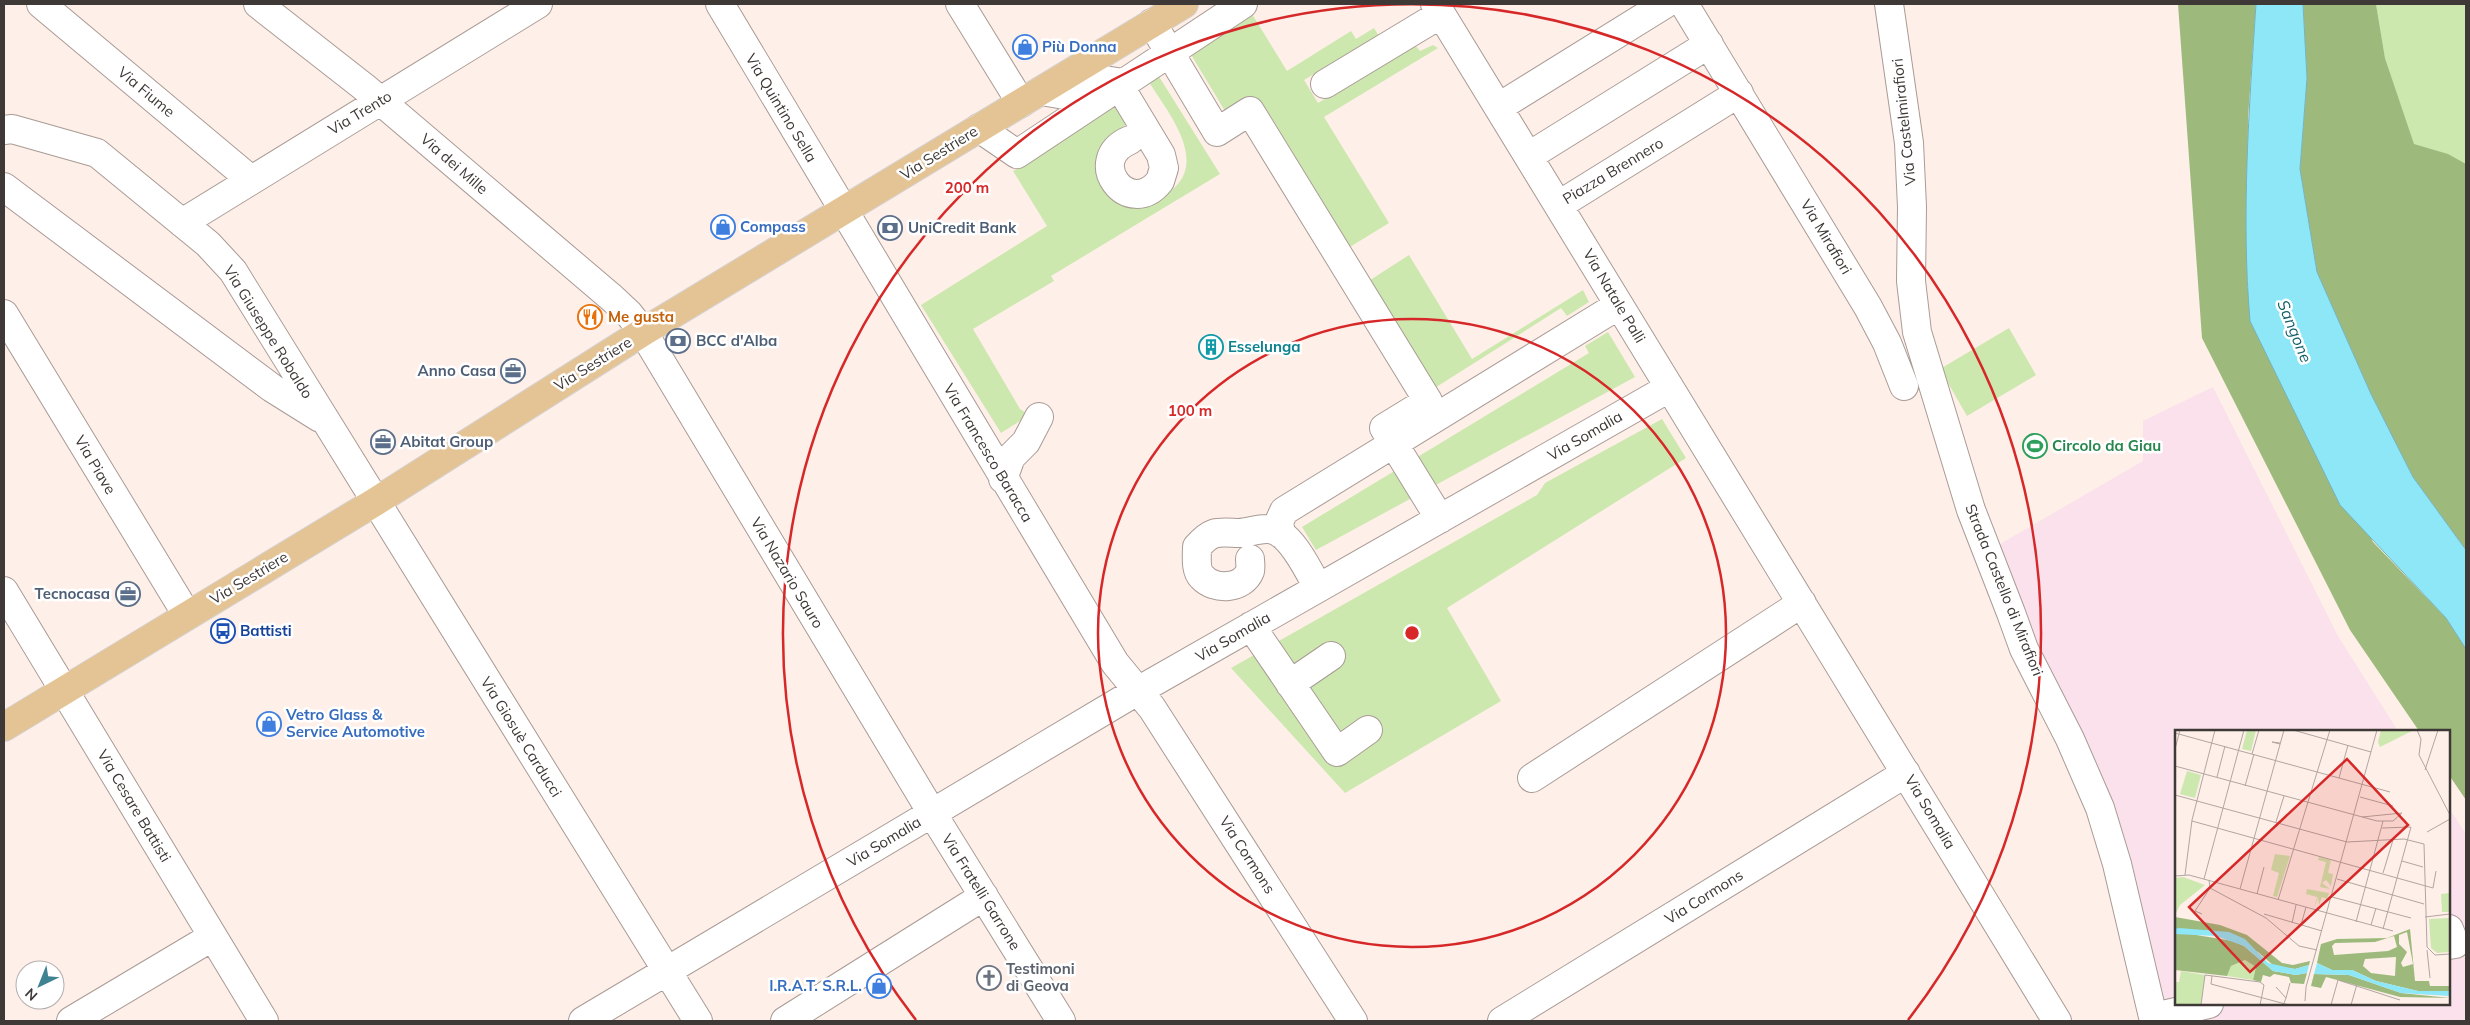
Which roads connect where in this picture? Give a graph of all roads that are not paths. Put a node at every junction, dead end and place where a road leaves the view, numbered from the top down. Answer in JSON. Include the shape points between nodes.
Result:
{"nodes":[{"id":1,"x":41,"y":4,"type":"edge"},
{"id":2,"x":258,"y":4,"type":"edge"},
{"id":3,"x":538,"y":4,"type":"edge"},
{"id":4,"x":720,"y":4,"type":"edge"},
{"id":5,"x":960,"y":4,"type":"edge"},
{"id":6,"x":1184,"y":4,"type":"edge"},
{"id":7,"x":1243,"y":4,"type":"edge"},
{"id":8,"x":1665,"y":4,"type":"edge"},
{"id":9,"x":1684,"y":4,"type":"edge"},
{"id":10,"x":1890,"y":4,"type":"edge"},
{"id":11,"x":1438,"y":9,"type":"edge"},
{"id":12,"x":1152,"y":23,"type":"junction"},
{"id":13,"x":1709,"y":44,"type":"junction"},
{"id":14,"x":1169,"y":53,"type":"junction"},
{"id":15,"x":1325,"y":84,"type":"dead end"},
{"id":16,"x":1119,"y":86,"type":"junction"},
{"id":17,"x":1739,"y":93,"type":"junction"},
{"id":18,"x":1031,"y":97,"type":"junction"},
{"id":19,"x":380,"y":101,"type":"junction"},
{"id":20,"x":1499,"y":108,"type":"junction"},
{"id":21,"x":979,"y":128,"type":"junction"},
{"id":22,"x":4,"y":130,"type":"edge"},
{"id":23,"x":1130,"y":140,"type":"dead end"},
{"id":24,"x":1529,"y":156,"type":"junction"},
{"id":25,"x":250,"y":180,"type":"junction"},
{"id":26,"x":4,"y":187,"type":"edge"},
{"id":27,"x":1559,"y":205,"type":"junction"},
{"id":28,"x":843,"y":212,"type":"junction"},
{"id":29,"x":182,"y":223,"type":"junction"},
{"id":30,"x":1911,"y":240,"type":"joint"},
{"id":31,"x":1620,"y":305,"type":"junction"},
{"id":32,"x":4,"y":314,"type":"edge"},
{"id":33,"x":644,"y":332,"type":"junction"},
{"id":34,"x":1904,"y":386,"type":"dead end"},
{"id":35,"x":1670,"y":388,"type":"junction"},
{"id":36,"x":1039,"y":417,"type":"dead end"},
{"id":37,"x":325,"y":422,"type":"junction"},
{"id":38,"x":1394,"y":442,"type":"junction"},
{"id":39,"x":1003,"y":479,"type":"junction"},
{"id":40,"x":375,"y":502,"type":"junction"},
{"id":41,"x":1440,"y":519,"type":"junction"},
{"id":42,"x":1281,"y":534,"type":"junction"},
{"id":43,"x":1250,"y":559,"type":"dead end"},
{"id":44,"x":1318,"y":588,"type":"junction"},
{"id":45,"x":4,"y":591,"type":"edge"},
{"id":46,"x":1802,"y":603,"type":"junction"},
{"id":47,"x":187,"y":616,"type":"junction"},
{"id":48,"x":1251,"y":626,"type":"junction"},
{"id":49,"x":1331,"y":656,"type":"dead end"},
{"id":50,"x":1290,"y":684,"type":"junction"},
{"id":51,"x":64,"y":690,"type":"junction"},
{"id":52,"x":1137,"y":692,"type":"junction"},
{"id":53,"x":4,"y":727,"type":"edge"},
{"id":54,"x":1368,"y":730,"type":"dead end"},
{"id":55,"x":1906,"y":773,"type":"junction"},
{"id":56,"x":1532,"y":778,"type":"dead end"},
{"id":57,"x":932,"y":813,"type":"junction"},
{"id":58,"x":984,"y":896,"type":"junction"},
{"id":59,"x":2450,"y":932,"type":"edge"},
{"id":60,"x":212,"y":937,"type":"junction"},
{"id":61,"x":2450,"y":945,"type":"edge"},
{"id":62,"x":668,"y":971,"type":"junction"},
{"id":63,"x":2204,"y":1005,"type":"edge"},
{"id":64,"x":2154,"y":1019,"type":"edge"},
{"id":65,"x":71,"y":1021,"type":"edge"},
{"id":66,"x":264,"y":1021,"type":"edge"},
{"id":67,"x":583,"y":1021,"type":"edge"},
{"id":68,"x":698,"y":1021,"type":"edge"},
{"id":69,"x":785,"y":1021,"type":"edge"},
{"id":70,"x":1061,"y":1021,"type":"edge"},
{"id":71,"x":1354,"y":1021,"type":"edge"},
{"id":72,"x":1502,"y":1021,"type":"edge"},
{"id":73,"x":2057,"y":1021,"type":"edge"}],
"edges":[{"from":1,"to":25,"type":"street","name":"Via Fiume"},
{"from":2,"to":19,"type":"street","name":"Via dei Mille"},
{"from":3,"to":19,"type":"street","name":"Via Trento"},
{"from":4,"to":28,"type":"street","name":"Via Quintino Sella"},
{"from":5,"to":18,"type":"street"},
{"from":6,"to":12,"type":"main road","name":"Via Sestriere"},
{"from":7,"to":14,"type":"street"},
{"from":8,"to":20,"type":"street"},
{"from":9,"to":13,"type":"street"},
{"from":10,"to":30,"type":"street","name":"Via Castelmirafiori","via":[[1909,143]]},
{"from":11,"to":15,"type":"street"},
{"from":11,"to":20,"type":"street"},
{"from":12,"to":14,"type":"street"},
{"from":12,"to":18,"type":"main road","name":"Via Sestriere"},
{"from":13,"to":17,"type":"street"},
{"from":13,"to":24,"type":"street"},
{"from":14,"to":16,"type":"street"},
{"from":14,"to":38,"type":"street","via":[[1216,132],[1250,111],[1428,401],[1384,428]]},
{"from":16,"to":18,"type":"street","via":[[1117,82],[1104,80],[1065,95]]},
{"from":16,"to":21,"type":"street","via":[[1017,154]]},
{"from":16,"to":23,"type":"street","via":[[1164,161],[1160,181],[1145,193],[1123,190],[1111,177],[1112,155],[1122,143]]},
{"from":17,"to":27,"type":"street","name":"Piazza Brennero"},
{"from":17,"to":34,"type":"street","name":"Via Mirafiori","via":[[1868,308]]},
{"from":18,"to":21,"type":"main road","name":"Via Sestriere"},
{"from":19,"to":25,"type":"street","name":"Via Trento"},
{"from":19,"to":33,"type":"street","name":"Via dei Mille","via":[[612,298]]},
{"from":20,"to":24,"type":"street","name":"Piazza Brennero"},
{"from":21,"to":28,"type":"main road","name":"Via Sestriere"},
{"from":22,"to":29,"type":"street","name":"Via Giuseppe Robaldo","via":[[12,129],[97,153]]},
{"from":24,"to":27,"type":"street","name":"Piazza Brennero"},
{"from":25,"to":29,"type":"street","name":"Via Trento"},
{"from":26,"to":37,"type":"street","name":"Via Giuseppe Robaldo","via":[[272,388]]},
{"from":27,"to":31,"type":"street","name":"Via Natale Palli"},
{"from":28,"to":33,"type":"main road","name":"Via Sestriere"},
{"from":28,"to":39,"type":"street","name":"Via Francesco Baracca"},
{"from":29,"to":37,"type":"street","name":"Via Giuseppe Robaldo","via":[[208,244],[232,271]]},
{"from":30,"to":64,"type":"street","name":"Strada Castello di Mirafiori","via":[[1917,332],[1971,510],[2024,649],[2070,739],[2100,808],[2117,864]]},
{"from":31,"to":35,"type":"street","name":"Via Natale Palli"},
{"from":31,"to":38,"type":"street"},
{"from":32,"to":47,"type":"street","name":"Via Piave"},
{"from":33,"to":40,"type":"main road","name":"Via Sestriere"},
{"from":33,"to":57,"type":"street","name":"Via Nazario Sauro"},
{"from":35,"to":41,"type":"street","name":"Via Somalia"},
{"from":35,"to":46,"type":"street","name":"Via Somalia"},
{"from":36,"to":39,"type":"street","via":[[1026,442],[1012,457]]},
{"from":37,"to":40,"type":"street","name":"Via Giuseppe Robaldo"},
{"from":38,"to":41,"type":"street"},
{"from":38,"to":42,"type":"street","via":[[1284,511],[1279,522]]},
{"from":39,"to":52,"type":"street","name":"Via Francesco Baracca","via":[[1115,663]]},
{"from":40,"to":47,"type":"main road","name":"Via Sestriere"},
{"from":40,"to":62,"type":"street","name":"Via Giosuè Carducci"},
{"from":41,"to":44,"type":"street","name":"Via Somalia"},
{"from":42,"to":43,"type":"street","via":[[1269,529],[1222,531],[1208,534],[1197,546],[1196,564],[1202,577],[1216,585],[1233,586],[1244,579],[1250,570]]},
{"from":42,"to":44,"type":"street","via":[[1299,554]]},
{"from":44,"to":48,"type":"street","name":"Via Somalia"},
{"from":45,"to":51,"type":"street","name":"Via Cesare Battisti"},
{"from":46,"to":55,"type":"street","name":"Via Somalia"},
{"from":46,"to":56,"type":"street"},
{"from":47,"to":51,"type":"main road","name":"Via Sestriere"},
{"from":48,"to":50,"type":"street"},
{"from":48,"to":52,"type":"street","name":"Via Somalia"},
{"from":49,"to":50,"type":"street"},
{"from":50,"to":54,"type":"street","via":[[1337,752]]},
{"from":51,"to":53,"type":"main road","name":"Via Sestriere"},
{"from":51,"to":60,"type":"street","name":"Via Cesare Battisti"},
{"from":52,"to":57,"type":"street","name":"Via Somalia"},
{"from":52,"to":71,"type":"street","name":"Via Cormons","via":[[1152,708]]},
{"from":55,"to":72,"type":"street","name":"Via Cormons"},
{"from":55,"to":73,"type":"street","name":"Via Somalia"},
{"from":57,"to":58,"type":"street","name":"Via Fratelli Garrone"},
{"from":57,"to":62,"type":"street","name":"Via Somalia"},
{"from":58,"to":69,"type":"street"},
{"from":58,"to":70,"type":"street","name":"Via Fratelli Garrone"},
{"from":59,"to":61,"type":"street","via":[[2455,944]]},
{"from":60,"to":65,"type":"street"},
{"from":60,"to":66,"type":"street","name":"Via Cesare Battisti"},
{"from":62,"to":67,"type":"street","name":"Via Somalia"},
{"from":62,"to":68,"type":"street","name":"Via Giosuè Carducci"},
{"from":63,"to":64,"type":"street","name":"Strada Castello di Mirafiori"}]}
